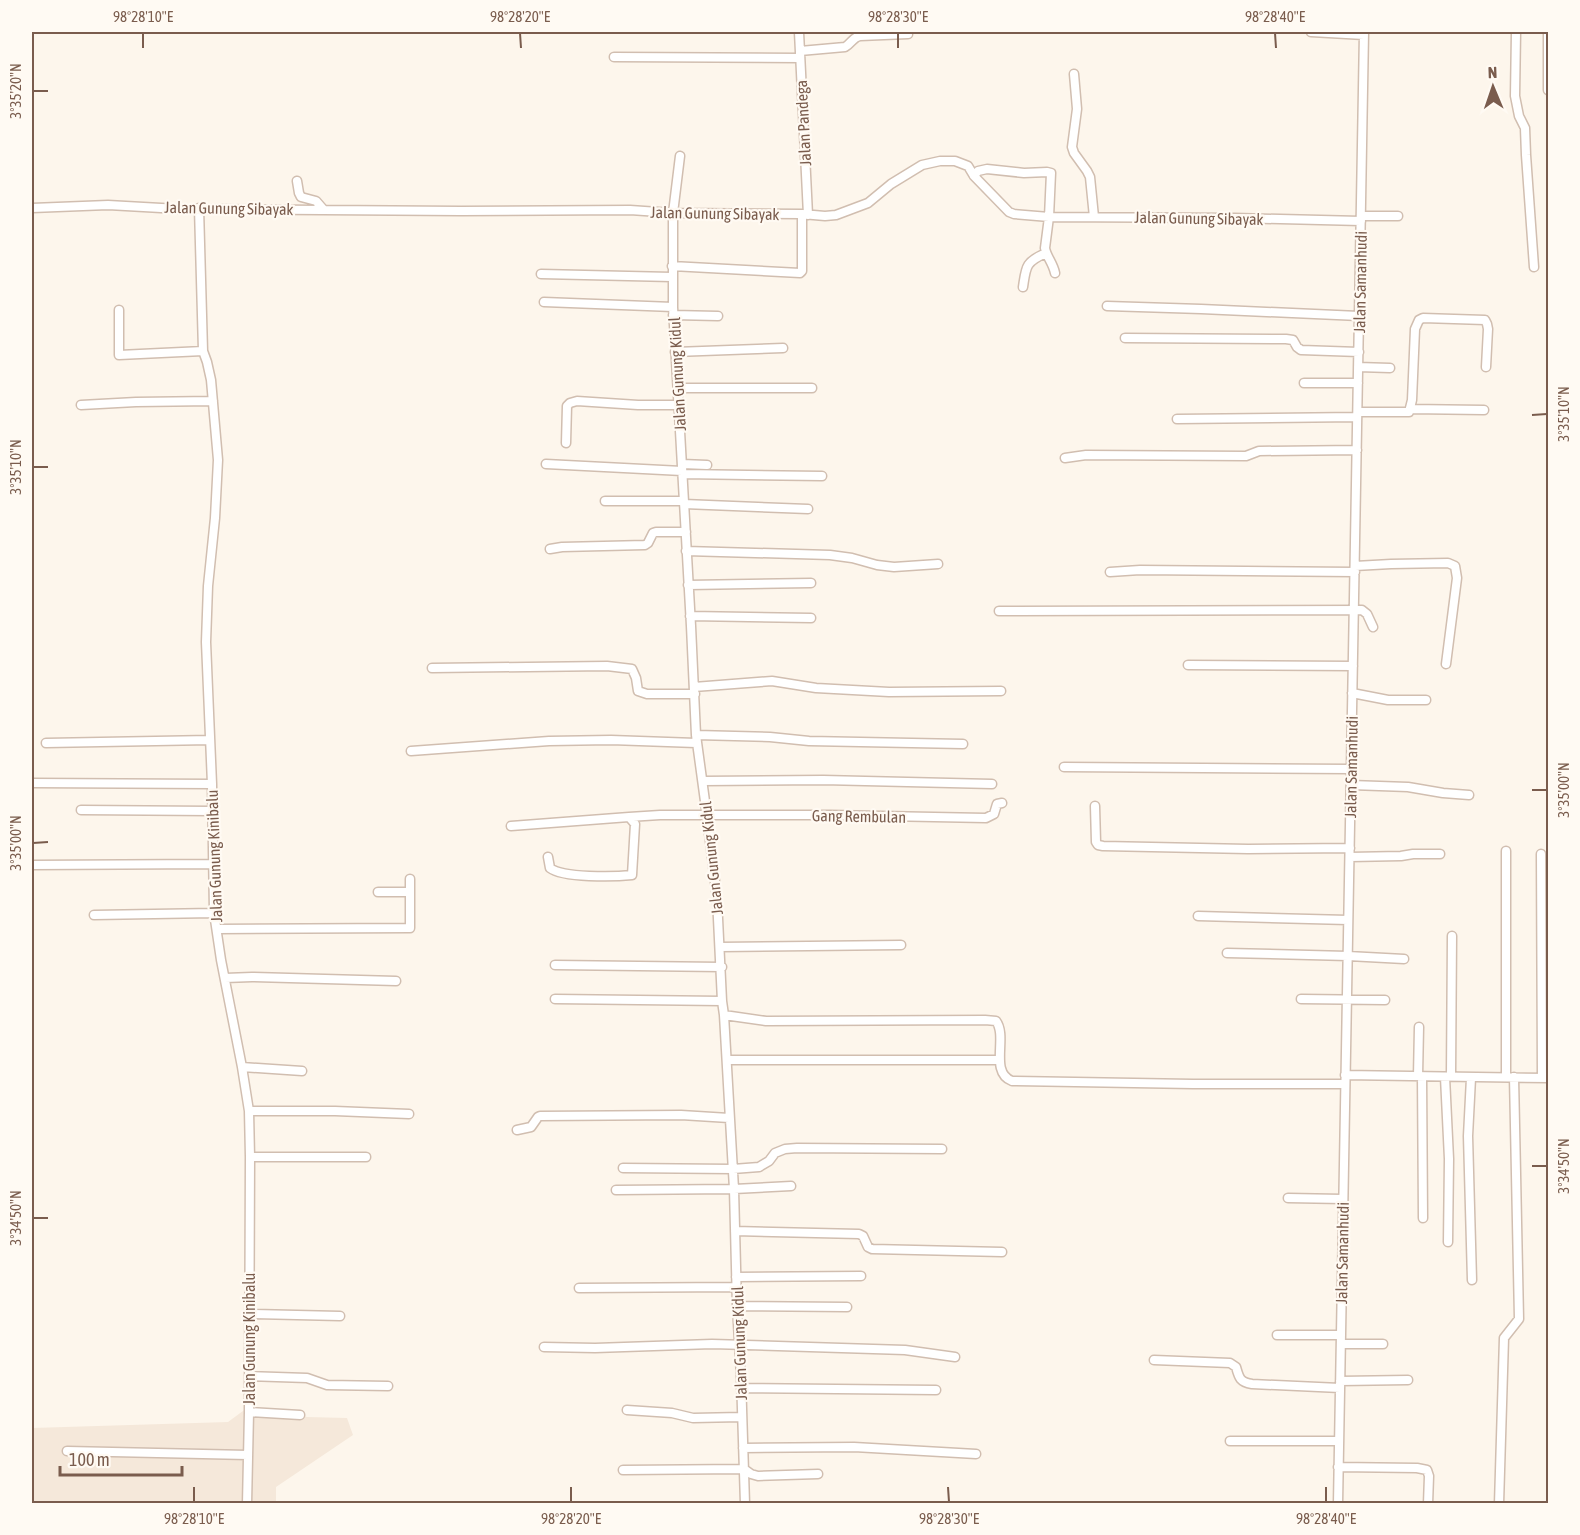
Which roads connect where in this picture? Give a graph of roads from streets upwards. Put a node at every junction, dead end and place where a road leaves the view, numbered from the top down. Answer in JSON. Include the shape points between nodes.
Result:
{"nodes":[{"id":1,"x":799,"y":32,"type":"edge"},
{"id":2,"x":1311,"y":32,"type":"edge"},
{"id":3,"x":1516,"y":32,"type":"edge"},
{"id":4,"x":1538,"y":32,"type":"edge"},
{"id":5,"x":1548,"y":32,"type":"edge"},
{"id":6,"x":1364,"y":33,"type":"edge"},
{"id":7,"x":908,"y":34,"type":"dead end"},
{"id":8,"x":800,"y":55,"type":"junction"},
{"id":9,"x":614,"y":57,"type":"dead end"},
{"id":10,"x":1074,"y":74,"type":"dead end"},
{"id":11,"x":1548,"y":90,"type":"edge"},
{"id":12,"x":680,"y":156,"type":"dead end"},
{"id":13,"x":974,"y":176,"type":"junction"},
{"id":14,"x":297,"y":182,"type":"dead end"},
{"id":15,"x":32,"y":208,"type":"edge"},
{"id":16,"x":199,"y":208,"type":"junction"},
{"id":17,"x":323,"y":209,"type":"junction"},
{"id":18,"x":674,"y":213,"type":"junction"},
{"id":19,"x":805,"y":214,"type":"junction"},
{"id":20,"x":1398,"y":216,"type":"dead end"},
{"id":21,"x":1049,"y":217,"type":"junction"},
{"id":22,"x":1094,"y":217,"type":"junction"},
{"id":23,"x":1361,"y":218,"type":"junction"},
{"id":24,"x":1046,"y":253,"type":"junction"},
{"id":25,"x":672,"y":266,"type":"junction"},
{"id":26,"x":1534,"y":267,"type":"dead end"},
{"id":27,"x":1055,"y":273,"type":"dead end"},
{"id":28,"x":541,"y":274,"type":"dead end"},
{"id":29,"x":672,"y":277,"type":"junction"},
{"id":30,"x":1023,"y":287,"type":"dead end"},
{"id":31,"x":544,"y":302,"type":"dead end"},
{"id":32,"x":1107,"y":306,"type":"dead end"},
{"id":33,"x":119,"y":310,"type":"dead end"},
{"id":34,"x":673,"y":311,"type":"junction"},
{"id":35,"x":718,"y":316,"type":"dead end"},
{"id":36,"x":1359,"y":316,"type":"junction"},
{"id":37,"x":1125,"y":338,"type":"dead end"},
{"id":38,"x":783,"y":348,"type":"dead end"},
{"id":39,"x":203,"y":351,"type":"junction"},
{"id":40,"x":675,"y":352,"type":"junction"},
{"id":41,"x":1359,"y":352,"type":"junction"},
{"id":42,"x":1358,"y":367,"type":"junction"},
{"id":43,"x":1486,"y":367,"type":"dead end"},
{"id":44,"x":1390,"y":368,"type":"dead end"},
{"id":45,"x":1304,"y":383,"type":"dead end"},
{"id":46,"x":1358,"y":383,"type":"junction"},
{"id":47,"x":678,"y":388,"type":"junction"},
{"id":48,"x":812,"y":388,"type":"dead end"},
{"id":49,"x":213,"y":401,"type":"junction"},
{"id":50,"x":81,"y":405,"type":"dead end"},
{"id":51,"x":679,"y":405,"type":"junction"},
{"id":52,"x":1410,"y":410,"type":"junction"},
{"id":53,"x":1484,"y":410,"type":"dead end"},
{"id":54,"x":1357,"y":415,"type":"junction"},
{"id":55,"x":1177,"y":419,"type":"dead end"},
{"id":56,"x":566,"y":443,"type":"dead end"},
{"id":57,"x":1357,"y":450,"type":"junction"},
{"id":58,"x":1065,"y":458,"type":"dead end"},
{"id":59,"x":546,"y":464,"type":"dead end"},
{"id":60,"x":707,"y":465,"type":"dead end"},
{"id":61,"x":682,"y":470,"type":"junction"},
{"id":62,"x":822,"y":476,"type":"dead end"},
{"id":63,"x":605,"y":501,"type":"dead end"},
{"id":64,"x":683,"y":503,"type":"junction"},
{"id":65,"x":808,"y":509,"type":"dead end"},
{"id":66,"x":686,"y":532,"type":"junction"},
{"id":67,"x":550,"y":549,"type":"dead end"},
{"id":68,"x":686,"y":551,"type":"junction"},
{"id":69,"x":938,"y":564,"type":"dead end"},
{"id":70,"x":1355,"y":569,"type":"junction"},
{"id":71,"x":1110,"y":572,"type":"dead end"},
{"id":72,"x":811,"y":584,"type":"dead end"},
{"id":73,"x":688,"y":585,"type":"junction"},
{"id":74,"x":1354,"y":610,"type":"junction"},
{"id":75,"x":999,"y":611,"type":"dead end"},
{"id":76,"x":690,"y":616,"type":"junction"},
{"id":77,"x":811,"y":618,"type":"dead end"},
{"id":78,"x":1373,"y":627,"type":"dead end"},
{"id":79,"x":1446,"y":664,"type":"dead end"},
{"id":80,"x":1188,"y":666,"type":"dead end"},
{"id":81,"x":1353,"y":666,"type":"junction"},
{"id":82,"x":432,"y":668,"type":"dead end"},
{"id":83,"x":695,"y":690,"type":"junction"},
{"id":84,"x":1001,"y":691,"type":"dead end"},
{"id":85,"x":1352,"y":693,"type":"junction"},
{"id":86,"x":1426,"y":700,"type":"dead end"},
{"id":87,"x":696,"y":739,"type":"junction"},
{"id":88,"x":210,"y":740,"type":"junction"},
{"id":89,"x":46,"y":743,"type":"dead end"},
{"id":90,"x":963,"y":744,"type":"dead end"},
{"id":91,"x":411,"y":752,"type":"dead end"},
{"id":92,"x":1064,"y":768,"type":"dead end"},
{"id":93,"x":1351,"y":769,"type":"junction"},
{"id":94,"x":703,"y":781,"type":"junction"},
{"id":95,"x":32,"y":783,"type":"edge"},
{"id":96,"x":212,"y":784,"type":"junction"},
{"id":97,"x":992,"y":784,"type":"dead end"},
{"id":98,"x":1351,"y":785,"type":"junction"},
{"id":99,"x":1469,"y":795,"type":"dead end"},
{"id":100,"x":1002,"y":803,"type":"dead end"},
{"id":101,"x":1095,"y":806,"type":"dead end"},
{"id":102,"x":81,"y":810,"type":"dead end"},
{"id":103,"x":212,"y":811,"type":"junction"},
{"id":104,"x":707,"y":816,"type":"junction"},
{"id":105,"x":629,"y":817,"type":"junction"},
{"id":106,"x":511,"y":826,"type":"dead end"},
{"id":107,"x":1506,"y":850,"type":"dead end"},
{"id":108,"x":1350,"y":852,"type":"junction"},
{"id":109,"x":1440,"y":854,"type":"dead end"},
{"id":110,"x":1541,"y":854,"type":"dead end"},
{"id":111,"x":548,"y":857,"type":"dead end"},
{"id":112,"x":213,"y":864,"type":"junction"},
{"id":113,"x":32,"y":865,"type":"edge"},
{"id":114,"x":410,"y":879,"type":"dead end"},
{"id":115,"x":378,"y":892,"type":"dead end"},
{"id":116,"x":410,"y":892,"type":"junction"},
{"id":117,"x":213,"y":914,"type":"junction"},
{"id":118,"x":94,"y":915,"type":"dead end"},
{"id":119,"x":1198,"y":916,"type":"dead end"},
{"id":120,"x":1348,"y":920,"type":"junction"},
{"id":121,"x":217,"y":929,"type":"junction"},
{"id":122,"x":1452,"y":936,"type":"dead end"},
{"id":123,"x":901,"y":945,"type":"dead end"},
{"id":124,"x":720,"y":947,"type":"junction"},
{"id":125,"x":1227,"y":953,"type":"dead end"},
{"id":126,"x":1348,"y":956,"type":"junction"},
{"id":127,"x":1404,"y":959,"type":"dead end"},
{"id":128,"x":555,"y":965,"type":"dead end"},
{"id":129,"x":722,"y":967,"type":"junction"},
{"id":130,"x":225,"y":978,"type":"junction"},
{"id":131,"x":396,"y":981,"type":"dead end"},
{"id":132,"x":555,"y":999,"type":"dead end"},
{"id":133,"x":1301,"y":999,"type":"dead end"},
{"id":134,"x":1347,"y":1000,"type":"junction"},
{"id":135,"x":1384,"y":1000,"type":"dead end"},
{"id":136,"x":722,"y":1001,"type":"junction"},
{"id":137,"x":724,"y":1015,"type":"junction"},
{"id":138,"x":1419,"y":1027,"type":"dead end"},
{"id":139,"x":727,"y":1060,"type":"junction"},
{"id":140,"x":1000,"y":1060,"type":"junction"},
{"id":141,"x":242,"y":1067,"type":"junction"},
{"id":142,"x":302,"y":1071,"type":"dead end"},
{"id":143,"x":1420,"y":1076,"type":"junction"},
{"id":144,"x":1448,"y":1076,"type":"junction"},
{"id":145,"x":1510,"y":1077,"type":"junction"},
{"id":146,"x":1471,"y":1078,"type":"junction"},
{"id":147,"x":1545,"y":1078,"type":"edge"},
{"id":148,"x":1345,"y":1079,"type":"junction"},
{"id":149,"x":249,"y":1112,"type":"junction"},
{"id":150,"x":409,"y":1114,"type":"dead end"},
{"id":151,"x":729,"y":1118,"type":"junction"},
{"id":152,"x":517,"y":1130,"type":"dead end"},
{"id":153,"x":942,"y":1149,"type":"dead end"},
{"id":154,"x":250,"y":1157,"type":"junction"},
{"id":155,"x":366,"y":1157,"type":"dead end"},
{"id":156,"x":623,"y":1168,"type":"dead end"},
{"id":157,"x":733,"y":1169,"type":"junction"},
{"id":158,"x":791,"y":1186,"type":"dead end"},
{"id":159,"x":734,"y":1189,"type":"junction"},
{"id":160,"x":616,"y":1190,"type":"dead end"},
{"id":161,"x":1288,"y":1198,"type":"dead end"},
{"id":162,"x":1343,"y":1199,"type":"junction"},
{"id":163,"x":1423,"y":1218,"type":"dead end"},
{"id":164,"x":735,"y":1231,"type":"junction"},
{"id":165,"x":1448,"y":1242,"type":"dead end"},
{"id":166,"x":1002,"y":1252,"type":"dead end"},
{"id":167,"x":861,"y":1276,"type":"dead end"},
{"id":168,"x":736,"y":1277,"type":"junction"},
{"id":169,"x":1472,"y":1280,"type":"dead end"},
{"id":170,"x":736,"y":1287,"type":"junction"},
{"id":171,"x":579,"y":1288,"type":"dead end"},
{"id":172,"x":736,"y":1306,"type":"junction"},
{"id":173,"x":848,"y":1307,"type":"dead end"},
{"id":174,"x":249,"y":1314,"type":"junction"},
{"id":175,"x":340,"y":1316,"type":"dead end"},
{"id":176,"x":1277,"y":1335,"type":"dead end"},
{"id":177,"x":1341,"y":1339,"type":"junction"},
{"id":178,"x":1383,"y":1344,"type":"dead end"},
{"id":179,"x":739,"y":1345,"type":"junction"},
{"id":180,"x":543,"y":1347,"type":"dead end"},
{"id":181,"x":955,"y":1357,"type":"dead end"},
{"id":182,"x":1154,"y":1360,"type":"dead end"},
{"id":183,"x":249,"y":1376,"type":"junction"},
{"id":184,"x":1408,"y":1380,"type":"dead end"},
{"id":185,"x":1340,"y":1384,"type":"junction"},
{"id":186,"x":388,"y":1386,"type":"dead end"},
{"id":187,"x":741,"y":1388,"type":"junction"},
{"id":188,"x":936,"y":1390,"type":"dead end"},
{"id":189,"x":627,"y":1410,"type":"dead end"},
{"id":190,"x":249,"y":1412,"type":"junction"},
{"id":191,"x":300,"y":1415,"type":"dead end"},
{"id":192,"x":741,"y":1416,"type":"junction"},
{"id":193,"x":1230,"y":1441,"type":"dead end"},
{"id":194,"x":1339,"y":1441,"type":"junction"},
{"id":195,"x":743,"y":1448,"type":"junction"},
{"id":196,"x":67,"y":1451,"type":"dead end"},
{"id":197,"x":975,"y":1454,"type":"dead end"},
{"id":198,"x":248,"y":1455,"type":"junction"},
{"id":199,"x":1338,"y":1467,"type":"junction"},
{"id":200,"x":744,"y":1469,"type":"junction"},
{"id":201,"x":623,"y":1470,"type":"dead end"},
{"id":202,"x":818,"y":1474,"type":"dead end"},
{"id":203,"x":247,"y":1503,"type":"edge"},
{"id":204,"x":745,"y":1503,"type":"edge"},
{"id":205,"x":1338,"y":1503,"type":"edge"},
{"id":206,"x":1428,"y":1503,"type":"edge"},
{"id":207,"x":1499,"y":1503,"type":"edge"}],
"edges":[{"from":1,"to":8,"type":"street","name":"Jalan Pandega"},
{"from":2,"to":6,"type":"street"},
{"from":3,"to":26,"type":"street","via":[[1515,96],[1526,128]]},
{"from":4,"to":5,"type":"street"},
{"from":5,"to":11,"type":"street"},
{"from":6,"to":23,"type":"street","name":"Jalan Samanhudi"},
{"from":7,"to":8,"type":"street","via":[[860,36],[845,47]]},
{"from":8,"to":9,"type":"street"},
{"from":8,"to":19,"type":"street","name":"Jalan Pandega"},
{"from":10,"to":22,"type":"street","via":[[1077,109],[1072,147],[1089,177]]},
{"from":12,"to":18,"type":"street","name":"Jalan Gunung Kidul"},
{"from":13,"to":19,"type":"street","name":"Jalan Gunung Sibayak","via":[[968,166],[956,160],[922,165],[857,208],[836,215]]},
{"from":13,"to":21,"type":"street","name":"Jalan Gunung Sibayak","via":[[1009,212]]},
{"from":13,"to":21,"type":"street","via":[[987,169],[1049,172]]},
{"from":14,"to":17,"type":"street","via":[[301,197],[316,201]]},
{"from":15,"to":16,"type":"street","name":"Jalan Gunung Sibayak"},
{"from":16,"to":17,"type":"street","name":"Jalan Gunung Sibayak"},
{"from":16,"to":39,"type":"street","name":"Jalan Gunung Kinibalu"},
{"from":17,"to":18,"type":"street","name":"Jalan Gunung Sibayak"},
{"from":18,"to":19,"type":"street","name":"Jalan Gunung Sibayak"},
{"from":18,"to":25,"type":"street","name":"Jalan Gunung Kidul"},
{"from":19,"to":25,"type":"street","name":"Jalan Pandega","via":[[800,273]]},
{"from":20,"to":23,"type":"street","name":"Jalan Gunung Sibayak"},
{"from":21,"to":22,"type":"street","name":"Jalan Gunung Sibayak"},
{"from":21,"to":24,"type":"street"},
{"from":22,"to":23,"type":"street","name":"Jalan Gunung Sibayak"},
{"from":23,"to":36,"type":"street","name":"Jalan Samanhudi"},
{"from":24,"to":27,"type":"street"},
{"from":24,"to":30,"type":"street","via":[[1026,267]]},
{"from":25,"to":29,"type":"street","name":"Jalan Gunung Kidul"},
{"from":28,"to":29,"type":"street"},
{"from":29,"to":34,"type":"street","name":"Jalan Gunung Kidul"},
{"from":31,"to":34,"type":"street"},
{"from":32,"to":36,"type":"street"},
{"from":33,"to":39,"type":"street","via":[[119,355]]},
{"from":34,"to":35,"type":"street"},
{"from":34,"to":40,"type":"street","name":"Jalan Gunung Kidul"},
{"from":36,"to":41,"type":"street","name":"Jalan Samanhudi"},
{"from":37,"to":41,"type":"street","via":[[1286,339],[1293,340],[1301,350]]},
{"from":38,"to":40,"type":"street"},
{"from":39,"to":49,"type":"street","name":"Jalan Gunung Kinibalu"},
{"from":40,"to":47,"type":"street","name":"Jalan Gunung Kidul"},
{"from":41,"to":42,"type":"street","name":"Jalan Samanhudi"},
{"from":42,"to":44,"type":"street"},
{"from":42,"to":46,"type":"street","name":"Jalan Samanhudi"},
{"from":43,"to":52,"type":"street","via":[[1485,320],[1419,320],[1415,329]]},
{"from":45,"to":46,"type":"street"},
{"from":46,"to":54,"type":"street","name":"Jalan Samanhudi"},
{"from":47,"to":48,"type":"street"},
{"from":47,"to":51,"type":"street","name":"Jalan Gunung Kidul"},
{"from":49,"to":50,"type":"street"},
{"from":49,"to":88,"type":"street","name":"Jalan Gunung Kinibalu","via":[[218,460],[206,642]]},
{"from":51,"to":56,"type":"street","via":[[573,402],[567,406]]},
{"from":51,"to":61,"type":"street","name":"Jalan Gunung Kidul"},
{"from":52,"to":53,"type":"street"},
{"from":52,"to":54,"type":"street"},
{"from":54,"to":55,"type":"street"},
{"from":54,"to":57,"type":"street","name":"Jalan Samanhudi"},
{"from":57,"to":58,"type":"street"},
{"from":57,"to":70,"type":"street","name":"Jalan Samanhudi"},
{"from":59,"to":61,"type":"street"},
{"from":60,"to":61,"type":"street"},
{"from":61,"to":62,"type":"street"},
{"from":61,"to":64,"type":"street","name":"Jalan Gunung Kidul"},
{"from":63,"to":64,"type":"street"},
{"from":64,"to":65,"type":"street"},
{"from":64,"to":66,"type":"street","name":"Jalan Gunung Kidul"},
{"from":66,"to":67,"type":"street","via":[[656,532],[645,545]]},
{"from":66,"to":68,"type":"street","name":"Jalan Gunung Kidul"},
{"from":68,"to":69,"type":"street","via":[[830,555],[894,567]]},
{"from":68,"to":73,"type":"street","name":"Jalan Gunung Kidul"},
{"from":70,"to":71,"type":"street"},
{"from":70,"to":74,"type":"street","name":"Jalan Samanhudi"},
{"from":70,"to":79,"type":"street","via":[[1391,564],[1455,566],[1457,578]]},
{"from":72,"to":73,"type":"street"},
{"from":73,"to":76,"type":"street","name":"Jalan Gunung Kidul"},
{"from":74,"to":75,"type":"street"},
{"from":74,"to":78,"type":"street","via":[[1365,611]]},
{"from":74,"to":81,"type":"street","name":"Jalan Samanhudi"},
{"from":76,"to":77,"type":"street"},
{"from":76,"to":83,"type":"street","name":"Jalan Gunung Kidul"},
{"from":80,"to":81,"type":"street"},
{"from":81,"to":85,"type":"street","name":"Jalan Samanhudi"},
{"from":82,"to":83,"type":"street","via":[[625,667],[632,669],[642,693]]},
{"from":83,"to":84,"type":"street","via":[[772,681],[889,692]]},
{"from":83,"to":87,"type":"street","name":"Jalan Gunung Kidul"},
{"from":85,"to":86,"type":"street","via":[[1388,700]]},
{"from":85,"to":93,"type":"street","name":"Jalan Samanhudi"},
{"from":87,"to":90,"type":"street","via":[[770,737]]},
{"from":87,"to":91,"type":"street","via":[[549,741]]},
{"from":87,"to":94,"type":"street","name":"Jalan Gunung Kidul"},
{"from":88,"to":89,"type":"street"},
{"from":88,"to":96,"type":"street","name":"Jalan Gunung Kinibalu"},
{"from":92,"to":93,"type":"street"},
{"from":93,"to":98,"type":"street","name":"Jalan Samanhudi"},
{"from":94,"to":97,"type":"street"},
{"from":94,"to":104,"type":"street","name":"Jalan Gunung Kidul"},
{"from":95,"to":96,"type":"street"},
{"from":96,"to":103,"type":"street","name":"Jalan Gunung Kinibalu"},
{"from":98,"to":99,"type":"street"},
{"from":98,"to":108,"type":"street","name":"Jalan Samanhudi"},
{"from":100,"to":104,"type":"street","name":"Gang Rembulan","via":[[986,818]]},
{"from":101,"to":108,"type":"street","via":[[1096,842],[1103,846]]},
{"from":102,"to":103,"type":"street"},
{"from":103,"to":112,"type":"street","name":"Jalan Gunung Kinibalu"},
{"from":104,"to":105,"type":"street","name":"Gang Rembulan"},
{"from":104,"to":124,"type":"street","name":"Jalan Gunung Kidul"},
{"from":105,"to":106,"type":"street","name":"Gang Rembulan"},
{"from":105,"to":111,"type":"street","via":[[635,824],[632,875],[556,872],[550,868]]},
{"from":107,"to":145,"type":"street"},
{"from":108,"to":109,"type":"street"},
{"from":108,"to":120,"type":"street","name":"Jalan Samanhudi"},
{"from":110,"to":147,"type":"street"},
{"from":112,"to":113,"type":"street"},
{"from":112,"to":117,"type":"street","name":"Jalan Gunung Kinibalu"},
{"from":114,"to":116,"type":"street"},
{"from":115,"to":116,"type":"street"},
{"from":116,"to":121,"type":"street","via":[[410,928]]},
{"from":117,"to":118,"type":"street"},
{"from":117,"to":121,"type":"street","name":"Jalan Gunung Kinibalu"},
{"from":119,"to":120,"type":"street"},
{"from":120,"to":126,"type":"street","name":"Jalan Samanhudi"},
{"from":121,"to":130,"type":"street","name":"Jalan Gunung Kinibalu"},
{"from":122,"to":144,"type":"street"},
{"from":123,"to":124,"type":"street"},
{"from":124,"to":129,"type":"street","name":"Jalan Gunung Kidul"},
{"from":125,"to":126,"type":"street"},
{"from":126,"to":127,"type":"street"},
{"from":126,"to":134,"type":"street","name":"Jalan Samanhudi"},
{"from":128,"to":129,"type":"street"},
{"from":129,"to":136,"type":"street","name":"Jalan Gunung Kidul"},
{"from":130,"to":131,"type":"street"},
{"from":130,"to":141,"type":"street","name":"Jalan Gunung Kinibalu"},
{"from":132,"to":136,"type":"street"},
{"from":133,"to":134,"type":"street"},
{"from":134,"to":135,"type":"street"},
{"from":134,"to":148,"type":"street","name":"Jalan Samanhudi"},
{"from":136,"to":137,"type":"street","name":"Jalan Gunung Kidul"},
{"from":137,"to":139,"type":"street","name":"Jalan Gunung Kidul"},
{"from":137,"to":140,"type":"street","via":[[766,1021],[991,1020],[1000,1028]]},
{"from":138,"to":143,"type":"street"},
{"from":139,"to":140,"type":"street"},
{"from":139,"to":151,"type":"street","name":"Jalan Gunung Kidul"},
{"from":140,"to":148,"type":"street","via":[[1005,1077],[1012,1081],[1192,1084]]},
{"from":141,"to":142,"type":"street"},
{"from":141,"to":149,"type":"street","name":"Jalan Gunung Kinibalu"},
{"from":143,"to":144,"type":"street"},
{"from":143,"to":148,"type":"street"},
{"from":143,"to":163,"type":"street"},
{"from":144,"to":146,"type":"street"},
{"from":144,"to":165,"type":"street"},
{"from":145,"to":146,"type":"street"},
{"from":145,"to":147,"type":"street"},
{"from":145,"to":207,"type":"street","via":[[1519,1319],[1504,1338]]},
{"from":146,"to":169,"type":"street","via":[[1468,1137]]},
{"from":148,"to":162,"type":"street","name":"Jalan Samanhudi"},
{"from":149,"to":150,"type":"street"},
{"from":149,"to":154,"type":"street","name":"Jalan Gunung Kinibalu"},
{"from":151,"to":152,"type":"street","via":[[540,1116],[531,1127]]},
{"from":151,"to":157,"type":"street","name":"Jalan Gunung Kidul"},
{"from":153,"to":157,"type":"street","via":[[785,1149],[759,1167]]},
{"from":154,"to":155,"type":"street"},
{"from":154,"to":174,"type":"street","name":"Jalan Gunung Kinibalu"},
{"from":156,"to":157,"type":"street"},
{"from":157,"to":159,"type":"street","name":"Jalan Gunung Kidul"},
{"from":158,"to":159,"type":"street"},
{"from":159,"to":160,"type":"street"},
{"from":159,"to":164,"type":"street","name":"Jalan Gunung Kidul"},
{"from":161,"to":162,"type":"street"},
{"from":162,"to":177,"type":"street","name":"Jalan Samanhudi"},
{"from":164,"to":166,"type":"street","via":[[859,1234],[872,1249]]},
{"from":164,"to":168,"type":"street","name":"Jalan Gunung Kidul"},
{"from":167,"to":168,"type":"street"},
{"from":168,"to":170,"type":"street","name":"Jalan Gunung Kidul"},
{"from":170,"to":171,"type":"street"},
{"from":170,"to":172,"type":"street","name":"Jalan Gunung Kidul"},
{"from":172,"to":173,"type":"street"},
{"from":172,"to":179,"type":"street","name":"Jalan Gunung Kidul"},
{"from":174,"to":175,"type":"street"},
{"from":174,"to":183,"type":"street","name":"Jalan Gunung Kinibalu"},
{"from":176,"to":177,"type":"street"},
{"from":177,"to":178,"type":"street"},
{"from":177,"to":185,"type":"street","name":"Jalan Samanhudi"},
{"from":179,"to":180,"type":"street"},
{"from":179,"to":181,"type":"street","via":[[904,1350]]},
{"from":179,"to":187,"type":"street","name":"Jalan Gunung Kidul"},
{"from":182,"to":185,"type":"street","via":[[1230,1363],[1236,1366],[1239,1379],[1252,1384]]},
{"from":183,"to":186,"type":"street","via":[[307,1378],[327,1385]]},
{"from":183,"to":190,"type":"street","name":"Jalan Gunung Kinibalu"},
{"from":184,"to":185,"type":"street"},
{"from":185,"to":194,"type":"street","name":"Jalan Samanhudi"},
{"from":187,"to":188,"type":"street"},
{"from":187,"to":192,"type":"street","name":"Jalan Gunung Kidul"},
{"from":189,"to":192,"type":"street","via":[[693,1418]]},
{"from":190,"to":191,"type":"street"},
{"from":190,"to":198,"type":"street","name":"Jalan Gunung Kinibalu"},
{"from":192,"to":195,"type":"street","name":"Jalan Gunung Kidul"},
{"from":193,"to":194,"type":"street"},
{"from":194,"to":199,"type":"street","name":"Jalan Samanhudi"},
{"from":195,"to":197,"type":"street","via":[[854,1447]]},
{"from":195,"to":200,"type":"street","name":"Jalan Gunung Kidul"},
{"from":196,"to":198,"type":"street"},
{"from":198,"to":203,"type":"street","name":"Jalan Gunung Kinibalu"},
{"from":199,"to":205,"type":"street","name":"Jalan Samanhudi"},
{"from":199,"to":206,"type":"street","via":[[1427,1470]]},
{"from":200,"to":201,"type":"street"},
{"from":200,"to":202,"type":"street","via":[[758,1476]]},
{"from":200,"to":204,"type":"street","name":"Jalan Gunung Kidul"}]}
